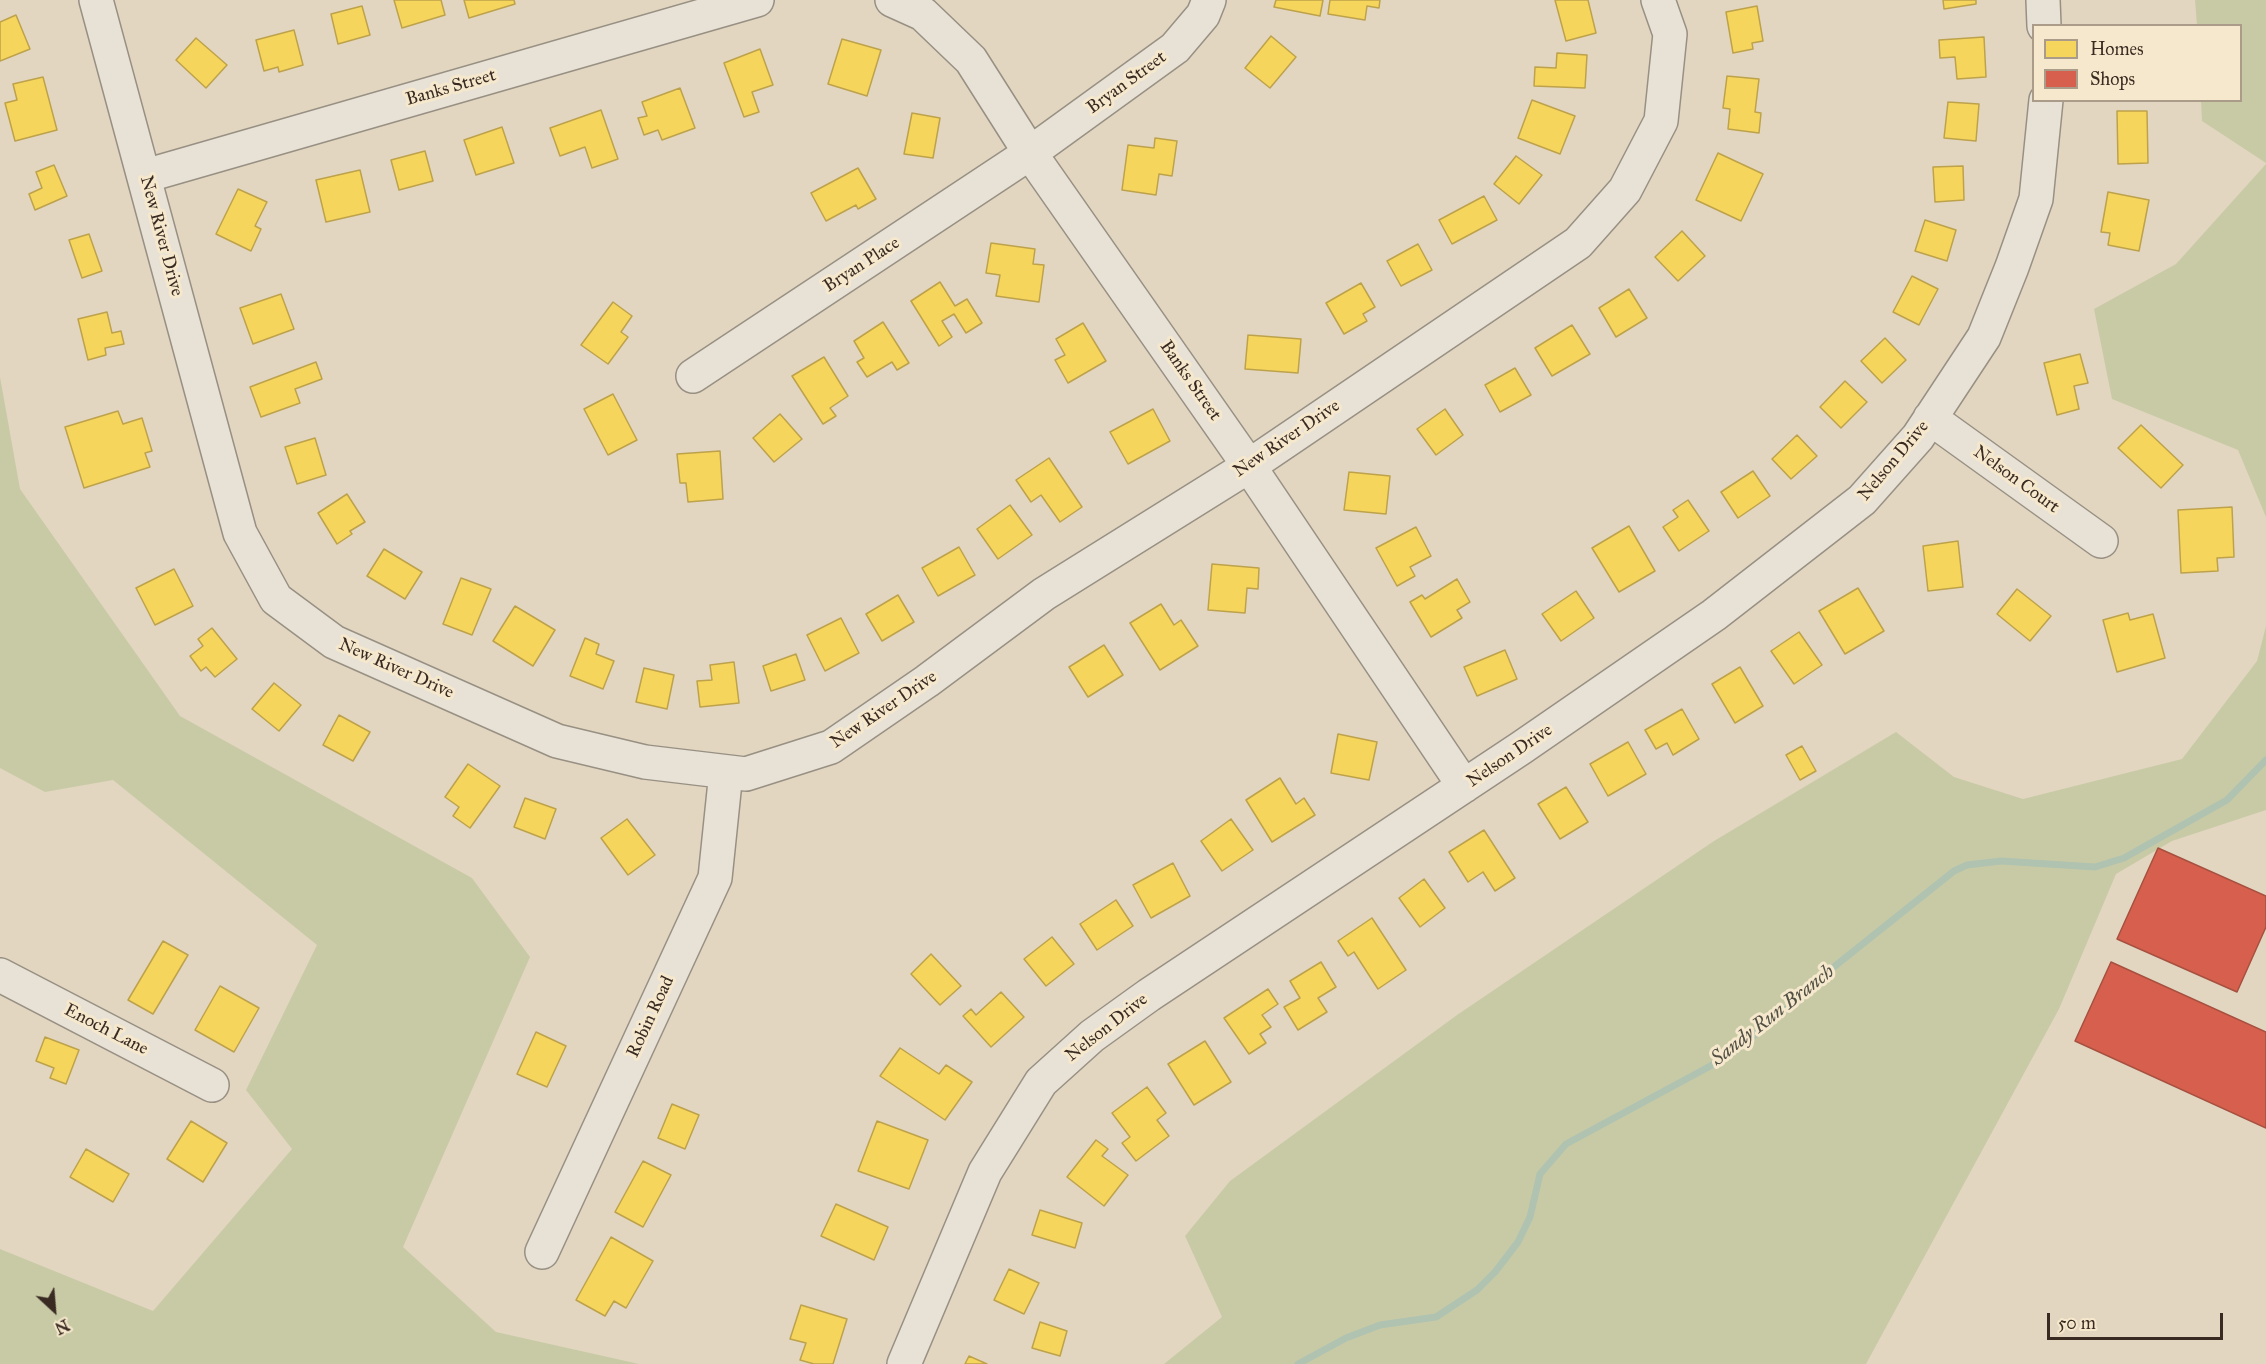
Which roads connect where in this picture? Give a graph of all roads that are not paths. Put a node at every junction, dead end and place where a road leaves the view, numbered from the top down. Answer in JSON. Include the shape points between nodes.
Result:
{"nodes":[{"id":1,"x":96,"y":0,"type":"edge"},
{"id":2,"x":757,"y":0,"type":"edge"},
{"id":3,"x":892,"y":0,"type":"edge"},
{"id":4,"x":1209,"y":0,"type":"edge"},
{"id":5,"x":1658,"y":0,"type":"edge"},
{"id":6,"x":2043,"y":0,"type":"edge"},
{"id":7,"x":2044,"y":24,"type":"edge"},
{"id":8,"x":2046,"y":102,"type":"edge"},
{"id":9,"x":1030,"y":153,"type":"junction"},
{"id":10,"x":145,"y":176,"type":"junction"},
{"id":11,"x":693,"y":376,"type":"dead end"},
{"id":12,"x":1930,"y":418,"type":"junction"},
{"id":13,"x":1249,"y":466,"type":"junction"},
{"id":14,"x":2101,"y":541,"type":"dead end"},
{"id":15,"x":726,"y":772,"type":"junction"},
{"id":16,"x":1464,"y":786,"type":"junction"},
{"id":17,"x":0,"y":975,"type":"edge"},
{"id":18,"x":212,"y":1085,"type":"dead end"},
{"id":19,"x":542,"y":1252,"type":"dead end"},
{"id":20,"x":904,"y":1364,"type":"edge"}],
"edges":[{"from":1,"to":10,"type":"street","name":"New River Drive"},
{"from":2,"to":10,"type":"street","name":"Banks Street"},
{"from":3,"to":9,"type":"street","name":"Banks Street","via":[[923,14],[971,60]]},
{"from":4,"to":9,"type":"street","name":"Bryan Street","via":[[1203,15],[1175,48]]},
{"from":5,"to":13,"type":"street","name":"New River Drive","via":[[1670,34],[1661,121],[1625,190],[1578,243]]},
{"from":6,"to":7,"type":"street"},
{"from":8,"to":12,"type":"street","name":"Nelson Drive","via":[[2036,199],[2012,267],[1984,337]]},
{"from":9,"to":11,"type":"street","name":"Bryan Place"},
{"from":9,"to":13,"type":"street","name":"Banks Street"},
{"from":10,"to":15,"type":"street","name":"New River Drive","via":[[240,533],[276,599],[334,642],[557,741],[645,762]]},
{"from":12,"to":14,"type":"street","name":"Nelson Court"},
{"from":12,"to":16,"type":"street","name":"Nelson Drive","via":[[1862,500],[1832,524],[1714,615]]},
{"from":13,"to":15,"type":"street","name":"New River Drive","via":[[1044,594],[831,747],[746,774]]},
{"from":13,"to":16,"type":"street","name":"Banks Street"},
{"from":15,"to":19,"type":"street","name":"Robin Road","via":[[716,878]]},
{"from":16,"to":20,"type":"street","name":"Nelson Drive","via":[[1149,995],[1092,1036],[1041,1082],[984,1172]]},
{"from":17,"to":18,"type":"street","name":"Enoch Lane"}]}
